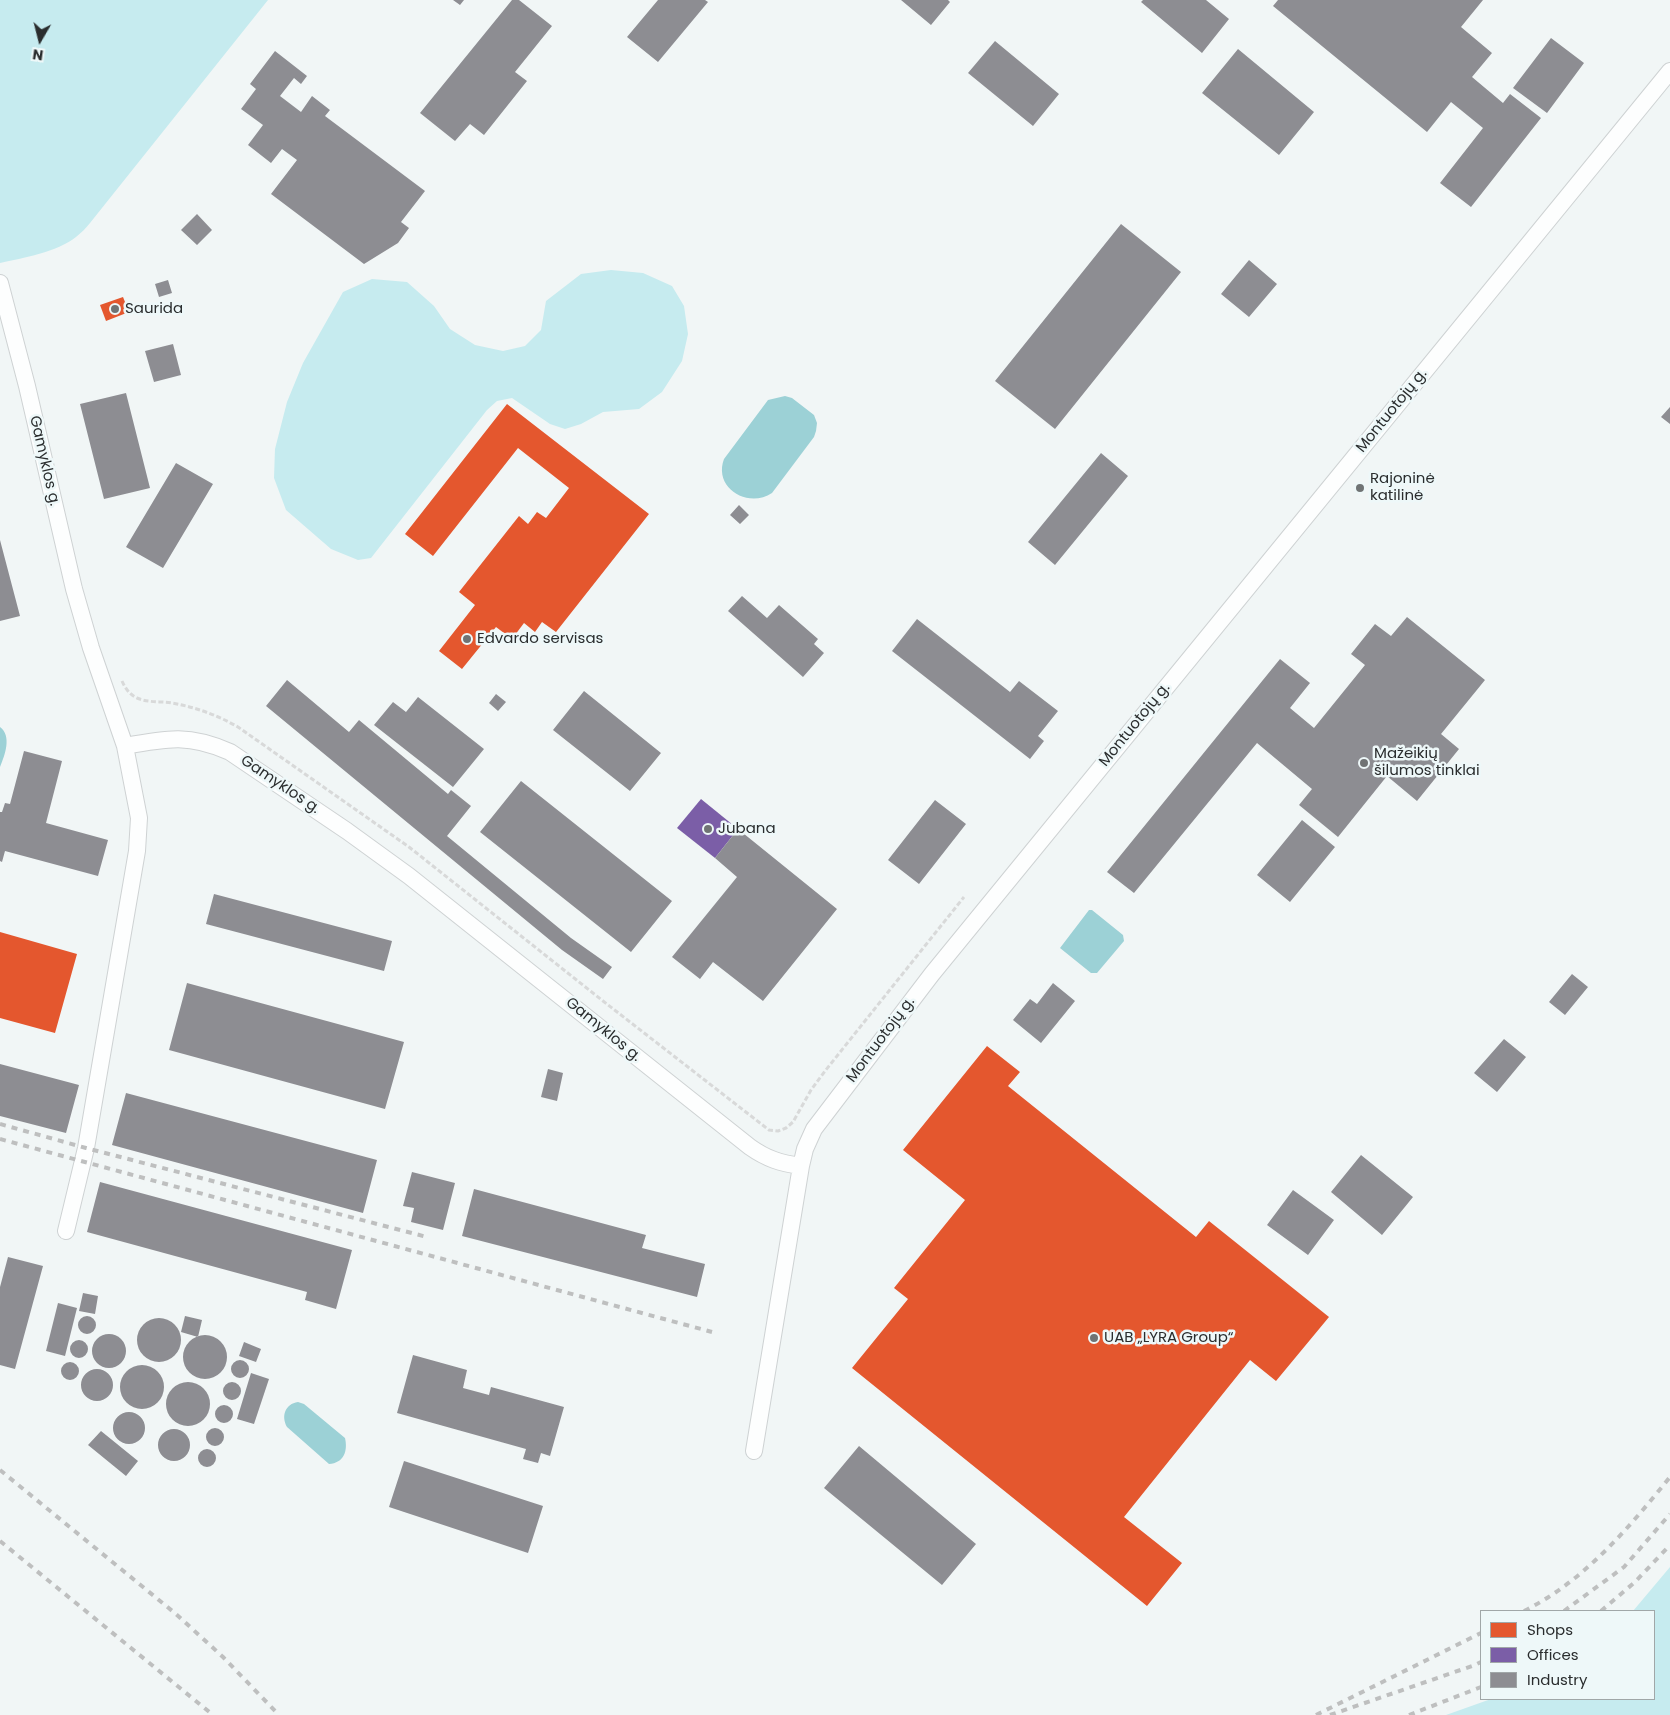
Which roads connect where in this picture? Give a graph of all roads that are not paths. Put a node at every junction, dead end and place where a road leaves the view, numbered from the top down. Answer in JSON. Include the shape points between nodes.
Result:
{"nodes":[{"id":1,"x":1670,"y":70,"type":"edge"},
{"id":2,"x":0,"y":283,"type":"edge"},
{"id":3,"x":126,"y":746,"type":"junction"},
{"id":4,"x":801,"y":1166,"type":"junction"},
{"id":5,"x":66,"y":1231,"type":"dead end"},
{"id":6,"x":754,"y":1451,"type":"dead end"}],
"edges":[{"from":1,"to":4,"type":"street","name":"Montuotojų g.","via":[[932,974],[814,1129]]},
{"from":2,"to":3,"type":"street","name":"Gamyklos g.","via":[[90,648]]},
{"from":3,"to":4,"type":"street","name":"Gamyklos g.","via":[[175,738],[211,743],[230,752],[410,876],[750,1147],[780,1163]]},
{"from":3,"to":5,"type":"street","via":[[139,818],[137,851],[86,1148]]},
{"from":4,"to":6,"type":"street","name":"Montuotojų g."}]}
